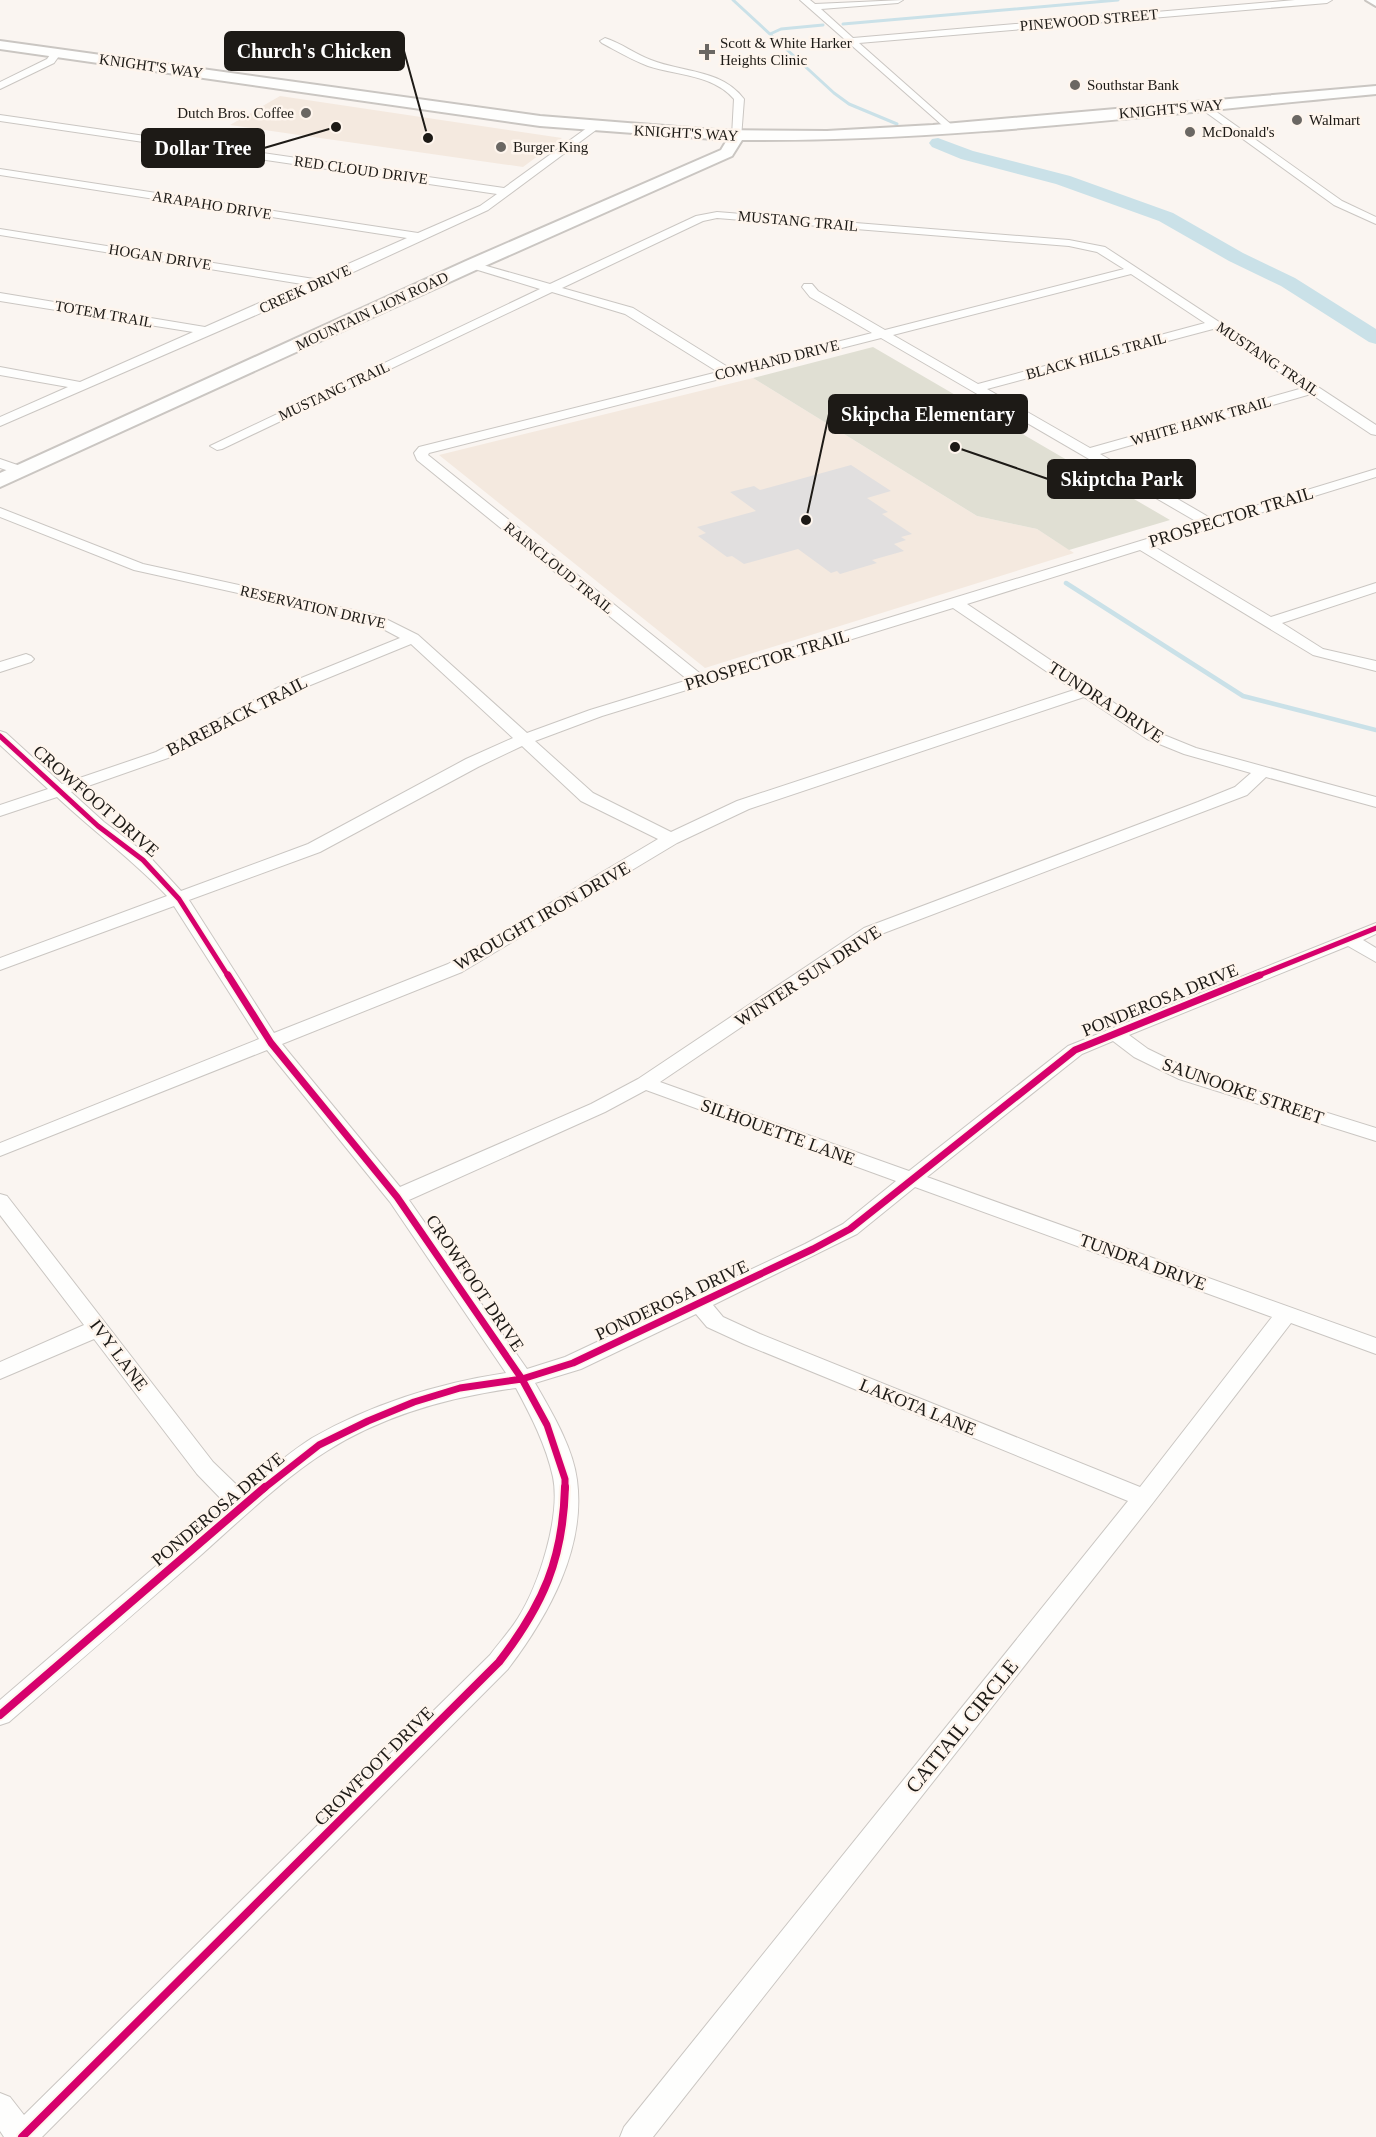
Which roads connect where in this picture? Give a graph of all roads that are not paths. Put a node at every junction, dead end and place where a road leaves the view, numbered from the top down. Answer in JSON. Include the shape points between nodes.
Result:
{"nodes":[{"id":1,"x":898,"y":0,"type":"edge"},
{"id":2,"x":1327,"y":0,"type":"edge"},
{"id":3,"x":809,"y":4,"type":"edge"},
{"id":4,"x":605,"y":41,"type":"dead end"},
{"id":5,"x":852,"y":41,"type":"junction"},
{"id":6,"x":0,"y":45,"type":"edge"},
{"id":7,"x":56,"y":53,"type":"junction"},
{"id":8,"x":15,"y":71,"type":"junction"},
{"id":9,"x":27,"y":73,"type":"junction"},
{"id":10,"x":0,"y":79,"type":"edge"},
{"id":11,"x":0,"y":86,"type":"edge"},
{"id":12,"x":1376,"y":90,"type":"edge"},
{"id":13,"x":1220,"y":105,"type":"junction"},
{"id":14,"x":1204,"y":106,"type":"junction"},
{"id":15,"x":0,"y":118,"type":"edge"},
{"id":16,"x":595,"y":127,"type":"junction"},
{"id":17,"x":950,"y":129,"type":"junction"},
{"id":18,"x":1258,"y":132,"type":"junction"},
{"id":19,"x":1243,"y":134,"type":"junction"},
{"id":20,"x":737,"y":136,"type":"junction"},
{"id":21,"x":1288,"y":156,"type":"junction"},
{"id":22,"x":1276,"y":157,"type":"junction"},
{"id":23,"x":0,"y":172,"type":"edge"},
{"id":24,"x":1327,"y":190,"type":"junction"},
{"id":25,"x":509,"y":192,"type":"junction"},
{"id":26,"x":1376,"y":214,"type":"edge"},
{"id":27,"x":1376,"y":221,"type":"edge"},
{"id":28,"x":0,"y":232,"type":"edge"},
{"id":29,"x":20,"y":235,"type":"junction"},
{"id":30,"x":423,"y":237,"type":"junction"},
{"id":31,"x":0,"y":247,"type":"edge"},
{"id":32,"x":472,"y":265,"type":"junction"},
{"id":33,"x":1135,"y":270,"type":"junction"},
{"id":34,"x":319,"y":283,"type":"junction"},
{"id":35,"x":808,"y":287,"type":"dead end"},
{"id":36,"x":549,"y":288,"type":"junction"},
{"id":37,"x":0,"y":297,"type":"edge"},
{"id":38,"x":1216,"y":324,"type":"junction"},
{"id":39,"x":208,"y":331,"type":"junction"},
{"id":40,"x":882,"y":334,"type":"junction"},
{"id":41,"x":0,"y":371,"type":"edge"},
{"id":42,"x":729,"y":373,"type":"junction"},
{"id":43,"x":81,"y":386,"type":"junction"},
{"id":44,"x":976,"y":388,"type":"junction"},
{"id":45,"x":1314,"y":389,"type":"junction"},
{"id":46,"x":0,"y":422,"type":"edge"},
{"id":47,"x":1376,"y":431,"type":"edge"},
{"id":48,"x":217,"y":446,"type":"dead end"},
{"id":49,"x":421,"y":453,"type":"joint"},
{"id":50,"x":1088,"y":453,"type":"junction"},
{"id":51,"x":0,"y":463,"type":"edge"},
{"id":52,"x":21,"y":471,"type":"junction"},
{"id":53,"x":1376,"y":473,"type":"edge"},
{"id":54,"x":0,"y":481,"type":"edge"},
{"id":55,"x":0,"y":512,"type":"edge"},
{"id":56,"x":1211,"y":524,"type":"junction"},
{"id":57,"x":1141,"y":545,"type":"junction"},
{"id":58,"x":1376,"y":586,"type":"edge"},
{"id":59,"x":954,"y":602,"type":"junction"},
{"id":60,"x":1268,"y":623,"type":"junction"},
{"id":61,"x":412,"y":638,"type":"junction"},
{"id":62,"x":26,"y":658,"type":"dead end"},
{"id":63,"x":1376,"y":666,"type":"edge"},
{"id":64,"x":0,"y":667,"type":"edge"},
{"id":65,"x":699,"y":681,"type":"junction"},
{"id":66,"x":1086,"y":691,"type":"junction"},
{"id":67,"x":0,"y":736,"type":"edge"},
{"id":68,"x":523,"y":740,"type":"junction"},
{"id":69,"x":1263,"y":771,"type":"junction"},
{"id":70,"x":60,"y":791,"type":"junction"},
{"id":71,"x":1376,"y":802,"type":"edge"},
{"id":72,"x":0,"y":811,"type":"edge"},
{"id":73,"x":671,"y":839,"type":"junction"},
{"id":74,"x":178,"y":899,"type":"junction"},
{"id":75,"x":1376,"y":928,"type":"edge"},
{"id":76,"x":1348,"y":939,"type":"junction"},
{"id":77,"x":1376,"y":956,"type":"edge"},
{"id":78,"x":0,"y":964,"type":"edge"},
{"id":79,"x":1116,"y":1034,"type":"junction"},
{"id":80,"x":271,"y":1043,"type":"junction"},
{"id":81,"x":645,"y":1083,"type":"junction"},
{"id":82,"x":1376,"y":1135,"type":"edge"},
{"id":83,"x":0,"y":1150,"type":"edge"},
{"id":84,"x":910,"y":1179,"type":"junction"},
{"id":85,"x":397,"y":1197,"type":"junction"},
{"id":86,"x":0,"y":1201,"type":"edge"},
{"id":87,"x":700,"y":1304,"type":"junction"},
{"id":88,"x":1287,"y":1314,"type":"junction"},
{"id":89,"x":98,"y":1328,"type":"junction"},
{"id":90,"x":1376,"y":1346,"type":"edge"},
{"id":91,"x":0,"y":1371,"type":"edge"},
{"id":92,"x":522,"y":1379,"type":"junction"},
{"id":93,"x":1144,"y":1498,"type":"junction"},
{"id":94,"x":242,"y":1505,"type":"junction"},
{"id":95,"x":0,"y":1715,"type":"edge"},
{"id":96,"x":0,"y":2107,"type":"edge"},
{"id":97,"x":22,"y":2137,"type":"edge"},
{"id":98,"x":635,"y":2137,"type":"edge"}],
"edges":[{"from":1,"to":3,"type":"street"},
{"from":2,"to":5,"type":"street","name":"PINEWOOD STREET"},
{"from":3,"to":5,"type":"street"},
{"from":4,"to":20,"type":"street","via":[[646,62],[727,86],[740,99]]},
{"from":5,"to":17,"type":"street"},
{"from":6,"to":7,"type":"main road","name":"KNIGHT'S WAY"},
{"from":7,"to":8,"type":"street"},
{"from":7,"to":9,"type":"street","via":[[51,61]]},
{"from":7,"to":16,"type":"main road","name":"KNIGHT'S WAY"},
{"from":8,"to":9,"type":"street"},
{"from":8,"to":10,"type":"street"},
{"from":9,"to":11,"type":"street"},
{"from":12,"to":13,"type":"main road","name":"KNIGHT'S WAY"},
{"from":13,"to":14,"type":"main road","name":"KNIGHT'S WAY"},
{"from":13,"to":18,"type":"street"},
{"from":14,"to":17,"type":"main road","name":"KNIGHT'S WAY"},
{"from":14,"to":19,"type":"street"},
{"from":15,"to":25,"type":"street","name":"RED CLOUD DRIVE"},
{"from":16,"to":20,"type":"main road","name":"KNIGHT'S WAY"},
{"from":16,"to":25,"type":"street","name":"CREEK DRIVE"},
{"from":17,"to":20,"type":"main road","name":"KNIGHT'S WAY"},
{"from":18,"to":19,"type":"street"},
{"from":18,"to":21,"type":"street"},
{"from":19,"to":22,"type":"street"},
{"from":20,"to":32,"type":"main road","name":"MOUNTAIN LION ROAD","via":[[727,153]]},
{"from":21,"to":22,"type":"street"},
{"from":21,"to":24,"type":"street"},
{"from":22,"to":24,"type":"street"},
{"from":23,"to":30,"type":"street","name":"ARAPAHO DRIVE"},
{"from":24,"to":26,"type":"street"},
{"from":24,"to":27,"type":"street","via":[[1347,208]]},
{"from":25,"to":30,"type":"street","name":"CREEK DRIVE"},
{"from":28,"to":29,"type":"street","name":"HOGAN DRIVE"},
{"from":29,"to":31,"type":"street"},
{"from":29,"to":34,"type":"street","name":"HOGAN DRIVE"},
{"from":30,"to":34,"type":"street","name":"CREEK DRIVE"},
{"from":32,"to":36,"type":"street"},
{"from":32,"to":52,"type":"main road","name":"MOUNTAIN LION ROAD"},
{"from":33,"to":36,"type":"street","name":"MUSTANG TRAIL","via":[[1101,249],[1070,243],[717,214],[700,218]]},
{"from":33,"to":38,"type":"street","name":"MUSTANG TRAIL"},
{"from":33,"to":40,"type":"street","name":"COWHAND DRIVE"},
{"from":34,"to":39,"type":"street","name":"CREEK DRIVE"},
{"from":35,"to":40,"type":"street"},
{"from":36,"to":42,"type":"street","via":[[640,316]]},
{"from":36,"to":48,"type":"street","name":"MUSTANG TRAIL"},
{"from":37,"to":39,"type":"street","name":"TOTEM TRAIL"},
{"from":38,"to":44,"type":"street","name":"BLACK HILLS TRAIL"},
{"from":38,"to":45,"type":"street","name":"MUSTANG TRAIL"},
{"from":39,"to":43,"type":"street","name":"CREEK DRIVE"},
{"from":40,"to":42,"type":"street","name":"COWHAND DRIVE"},
{"from":40,"to":44,"type":"street"},
{"from":41,"to":43,"type":"street"},
{"from":42,"to":49,"type":"street","name":"COWHAND DRIVE"},
{"from":43,"to":46,"type":"street","name":"CREEK DRIVE"},
{"from":44,"to":50,"type":"street"},
{"from":45,"to":47,"type":"street","name":"MUSTANG TRAIL"},
{"from":45,"to":50,"type":"street","name":"WHITE HAWK TRAIL"},
{"from":49,"to":65,"type":"street","name":"RAINCLOUD TRAIL"},
{"from":50,"to":56,"type":"street"},
{"from":51,"to":52,"type":"street"},
{"from":52,"to":54,"type":"main road","name":"MOUNTAIN LION ROAD"},
{"from":53,"to":56,"type":"street","name":"PROSPECTOR TRAIL"},
{"from":55,"to":61,"type":"street","name":"RESERVATION DRIVE","via":[[139,567],[375,619]]},
{"from":56,"to":57,"type":"street","name":"PROSPECTOR TRAIL"},
{"from":57,"to":59,"type":"street","name":"PROSPECTOR TRAIL"},
{"from":57,"to":60,"type":"street"},
{"from":58,"to":60,"type":"street"},
{"from":59,"to":65,"type":"street","name":"PROSPECTOR TRAIL"},
{"from":59,"to":66,"type":"street","name":"TUNDRA DRIVE"},
{"from":60,"to":63,"type":"street","via":[[1318,651]]},
{"from":61,"to":68,"type":"street","name":"RESERVATION DRIVE"},
{"from":61,"to":70,"type":"street","name":"BAREBACK TRAIL","via":[[285,690],[162,755]]},
{"from":62,"to":64,"type":"street"},
{"from":65,"to":68,"type":"street","name":"PROSPECTOR TRAIL"},
{"from":66,"to":69,"type":"street","name":"TUNDRA DRIVE","via":[[1172,744]]},
{"from":66,"to":73,"type":"street","name":"WROUGHT IRON DRIVE","via":[[743,805]]},
{"from":67,"to":70,"type":"street","name":"CROWFOOT DRIVE"},
{"from":68,"to":73,"type":"street","name":"RESERVATION DRIVE","via":[[587,797]]},
{"from":68,"to":74,"type":"street","name":"PROSPECTOR TRAIL","via":[[437,780],[314,848]]},
{"from":69,"to":71,"type":"street","name":"TUNDRA DRIVE"},
{"from":69,"to":81,"type":"street","name":"WINTER SUN DRIVE","via":[[1241,791],[870,932]]},
{"from":70,"to":72,"type":"street","name":"BAREBACK TRAIL"},
{"from":70,"to":74,"type":"street","name":"CROWFOOT DRIVE","via":[[142,860]]},
{"from":73,"to":80,"type":"street","name":"WROUGHT IRON DRIVE","via":[[455,968]]},
{"from":74,"to":78,"type":"street","name":"PROSPECTOR TRAIL"},
{"from":74,"to":80,"type":"street","name":"CROWFOOT DRIVE"},
{"from":75,"to":76,"type":"street","name":"PONDEROSA DRIVE"},
{"from":76,"to":77,"type":"street"},
{"from":76,"to":79,"type":"street","name":"PONDEROSA DRIVE"},
{"from":79,"to":82,"type":"street","name":"SAUNOOKE STREET","via":[[1141,1053],[1186,1075]]},
{"from":79,"to":84,"type":"street","name":"PONDEROSA DRIVE","via":[[1075,1050],[1054,1064]]},
{"from":80,"to":83,"type":"street","name":"WROUGHT IRON DRIVE"},
{"from":80,"to":85,"type":"street","name":"CROWFOOT DRIVE"},
{"from":81,"to":84,"type":"street","name":"SILHOUETTE LANE"},
{"from":81,"to":85,"type":"street","name":"WINTER SUN DRIVE","via":[[598,1108]]},
{"from":84,"to":87,"type":"street","name":"PONDEROSA DRIVE","via":[[850,1229]]},
{"from":84,"to":88,"type":"street","name":"TUNDRA DRIVE"},
{"from":85,"to":92,"type":"street","name":"CROWFOOT DRIVE"},
{"from":86,"to":89,"type":"street","name":"IVY LANE"},
{"from":87,"to":92,"type":"street","name":"PONDEROSA DRIVE","via":[[573,1363]]},
{"from":87,"to":93,"type":"street","name":"LAKOTA LANE","via":[[715,1322],[752,1339]]},
{"from":88,"to":90,"type":"street","name":"TUNDRA DRIVE"},
{"from":88,"to":93,"type":"street","name":"CATTAIL CIRCLE"},
{"from":89,"to":91,"type":"street"},
{"from":89,"to":94,"type":"street","name":"IVY LANE","via":[[205,1468]]},
{"from":92,"to":94,"type":"street","name":"PONDEROSA DRIVE","via":[[460,1388],[368,1420],[319,1445]]},
{"from":92,"to":97,"type":"street","name":"CROWFOOT DRIVE","via":[[547,1425],[565,1479],[564,1526],[552,1572],[528,1623],[499,1662]]},
{"from":93,"to":98,"type":"street","name":"CATTAIL CIRCLE"},
{"from":94,"to":95,"type":"street","name":"PONDEROSA DRIVE"},
{"from":96,"to":97,"type":"street"}]}
